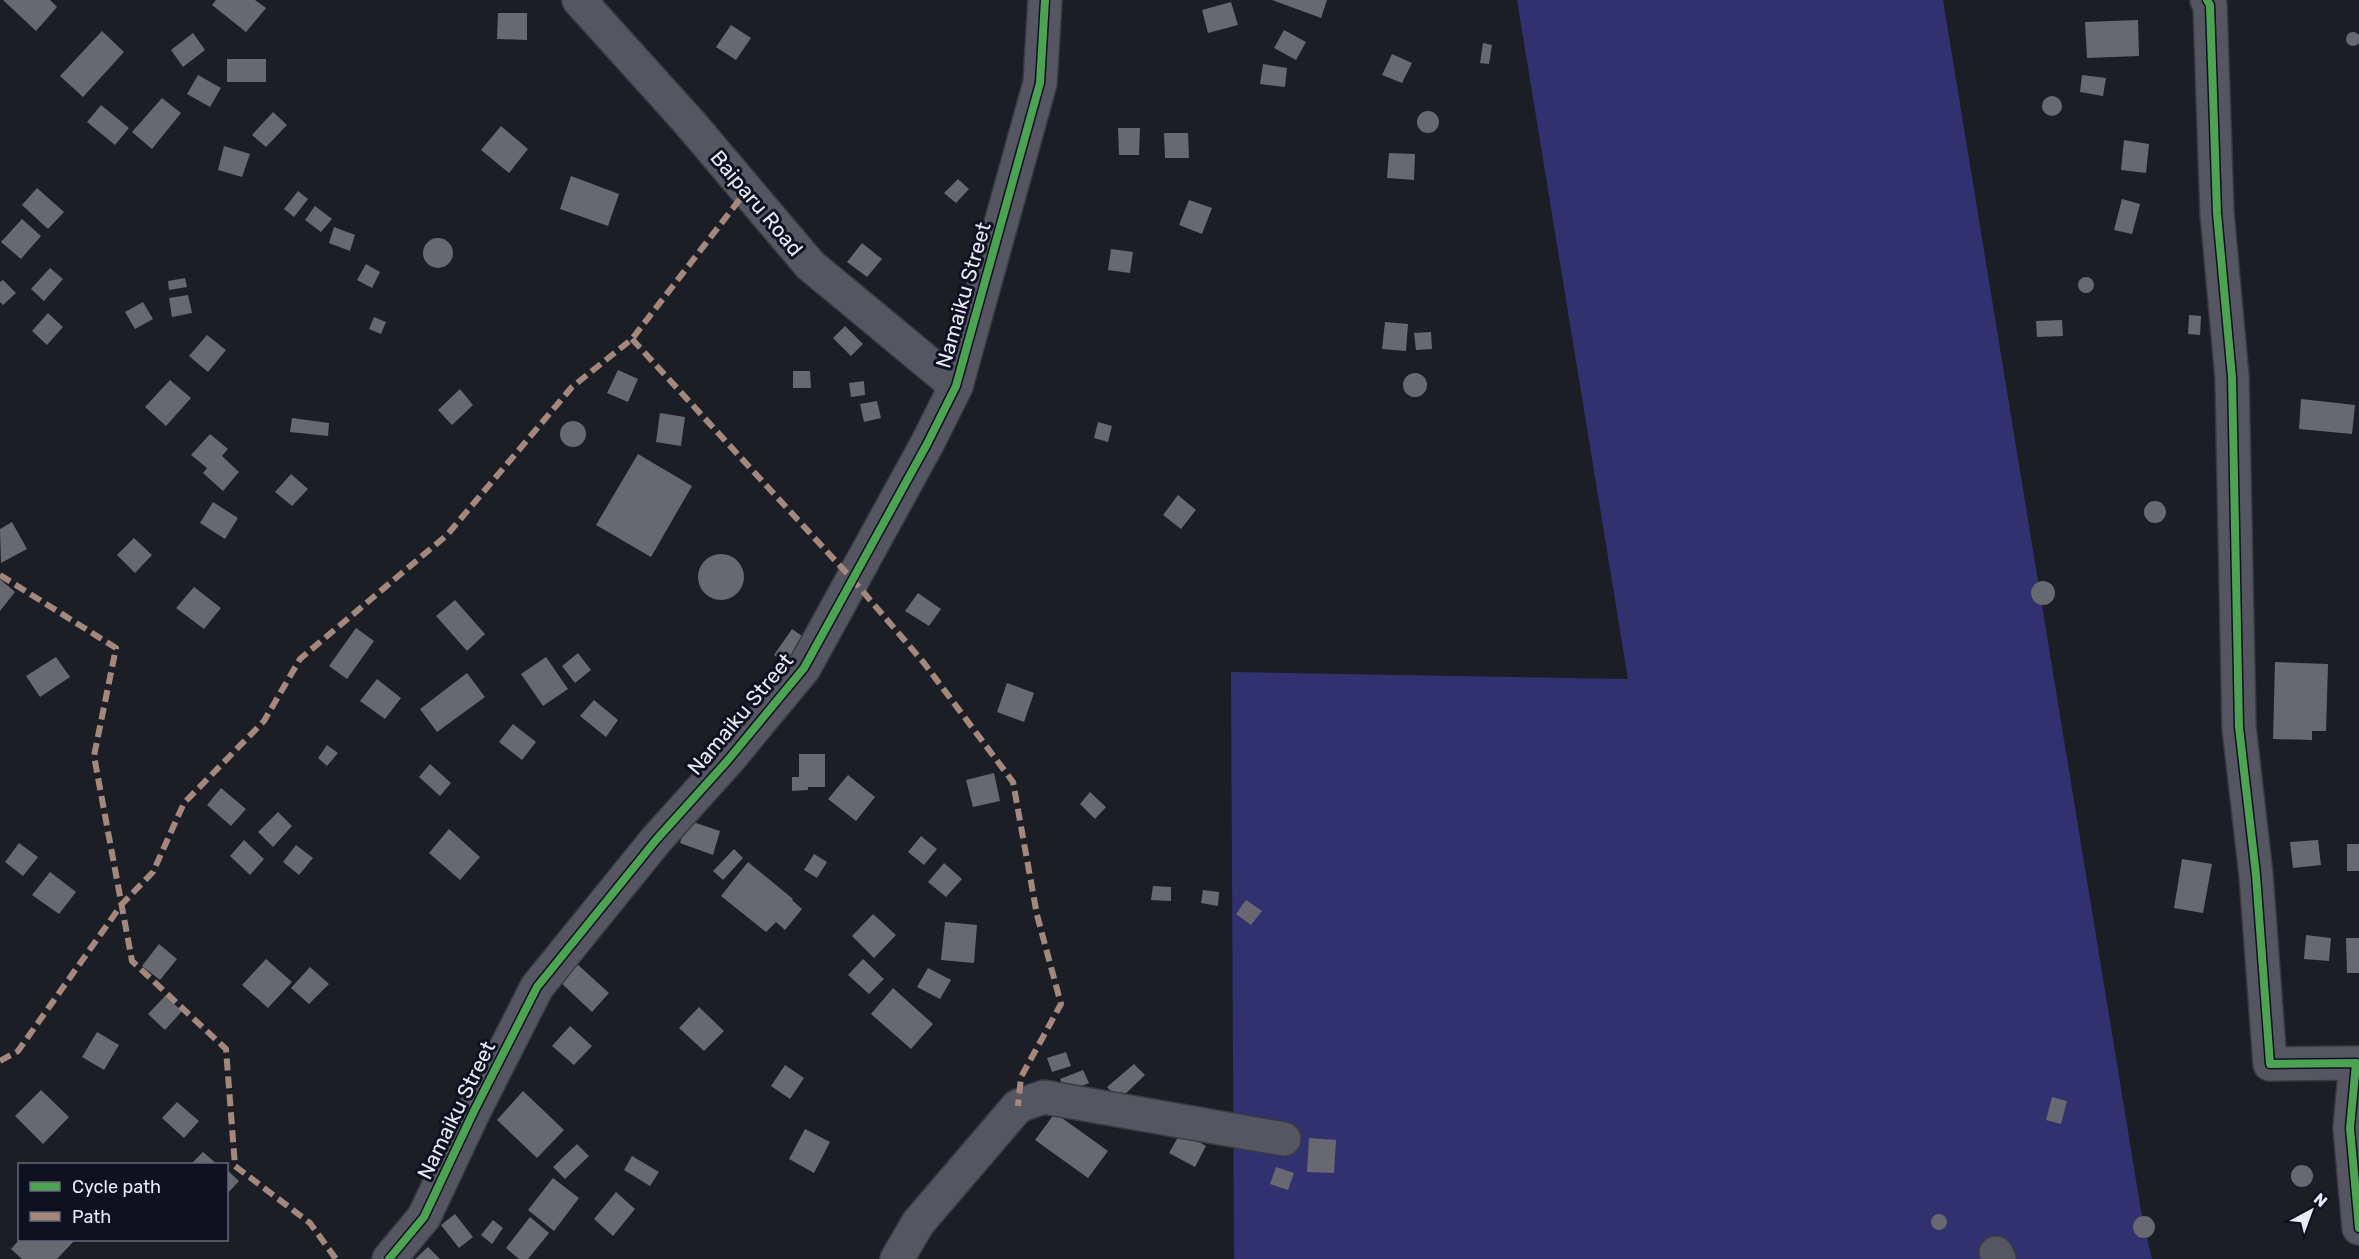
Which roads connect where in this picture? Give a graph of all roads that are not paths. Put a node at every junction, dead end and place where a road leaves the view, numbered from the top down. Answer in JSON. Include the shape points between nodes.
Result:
{"nodes":[{"id":1,"x":579,"y":0,"type":"edge"},
{"id":2,"x":1045,"y":0,"type":"edge"},
{"id":3,"x":2207,"y":0,"type":"edge"},
{"id":4,"x":956,"y":386,"type":"junction"},
{"id":5,"x":1284,"y":1139,"type":"dead end"},
{"id":6,"x":2359,"y":1228,"type":"edge"},
{"id":7,"x":388,"y":1259,"type":"edge"},
{"id":8,"x":897,"y":1259,"type":"edge"}],
"edges":[{"from":1,"to":4,"type":"street","name":"Baiparu Road","via":[[810,265]]},
{"from":2,"to":4,"type":"street","name":"Namaiku Street","via":[[1040,83]]},
{"from":3,"to":6,"type":"street","via":[[2217,213],[2232,377],[2239,727],[2256,875],[2270,1064],[2356,1063],[2350,1128]]},
{"from":4,"to":7,"type":"street","name":"Namaiku Street","via":[[804,669],[656,840],[537,987],[424,1217]]},
{"from":5,"to":8,"type":"street","via":[[1044,1096],[1017,1106],[918,1223]]}]}
